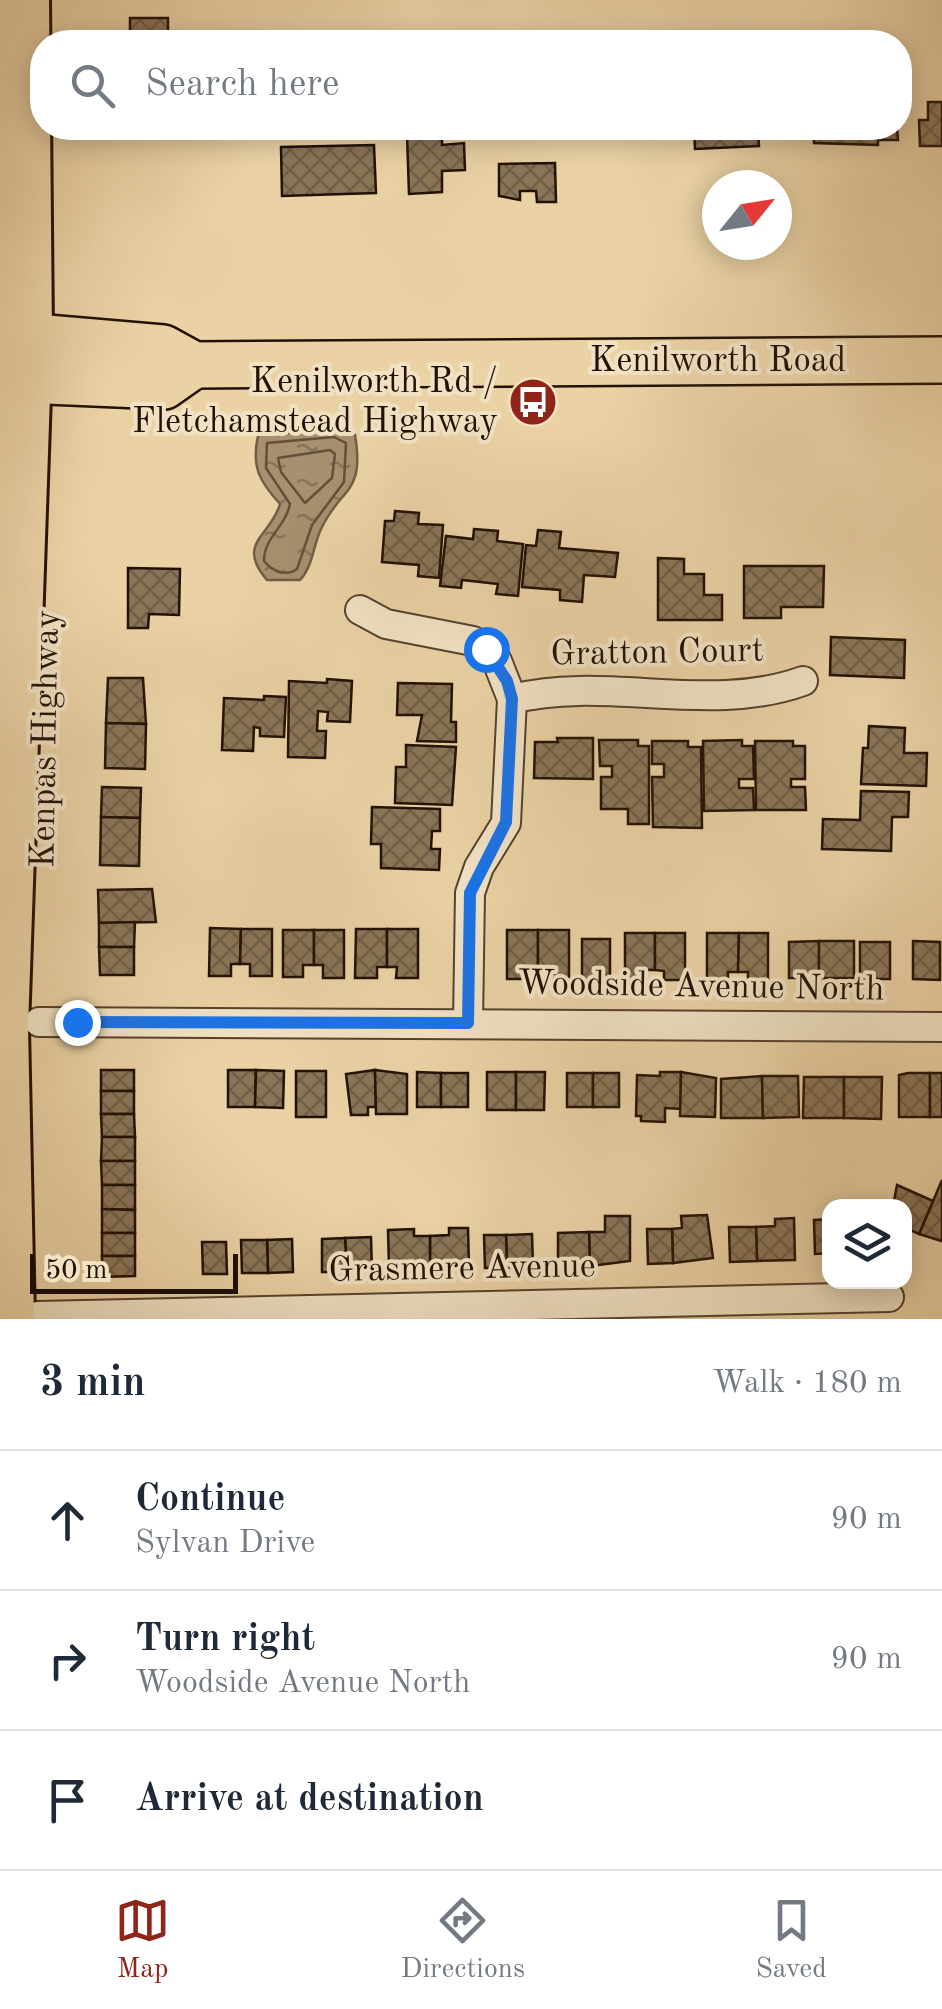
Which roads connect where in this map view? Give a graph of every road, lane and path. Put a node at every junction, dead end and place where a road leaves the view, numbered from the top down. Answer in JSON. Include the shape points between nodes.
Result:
{"nodes":[{"id":1,"x":23,"y":0,"type":"edge"},
{"id":2,"x":57,"y":0,"type":"edge"},
{"id":3,"x":57,"y":30,"type":"edge"},
{"id":4,"x":56,"y":140,"type":"edge"},
{"id":5,"x":27,"y":358,"type":"edge"},
{"id":6,"x":942,"y":360,"type":"edge"},
{"id":7,"x":360,"y":610,"type":"dead end"},
{"id":8,"x":803,"y":680,"type":"dead end"},
{"id":9,"x":512,"y":699,"type":"junction"},
{"id":10,"x":468,"y":1023,"type":"junction"},
{"id":11,"x":13,"y":1026,"type":"edge"},
{"id":12,"x":942,"y":1027,"type":"edge"},
{"id":13,"x":889,"y":1298,"type":"dead end"},
{"id":14,"x":28,"y":1318,"type":"edge"}],
"edges":[{"from":1,"to":5,"type":"highway"},
{"from":2,"to":3,"type":"highway"},
{"from":4,"to":5,"type":"highway"},
{"from":5,"to":6,"type":"main road","name":"Kenilworth Road","via":[[164,386],[194,365]]},
{"from":5,"to":11,"type":"highway","name":"Kenpas Highway"},
{"from":7,"to":9,"type":"street","via":[[386,624],[473,641],[496,662]]},
{"from":8,"to":9,"type":"street","name":"Gratton Court","via":[[764,692],[560,691]]},
{"from":9,"to":10,"type":"street","via":[[506,822],[470,893]]},
{"from":10,"to":11,"type":"street","name":"Woodside Avenue North"},
{"from":10,"to":12,"type":"street","name":"Woodside Avenue North"},
{"from":11,"to":14,"type":"highway","name":"Kenpas Highway"},
{"from":13,"to":14,"type":"street","name":"Grasmere Avenue"}]}
